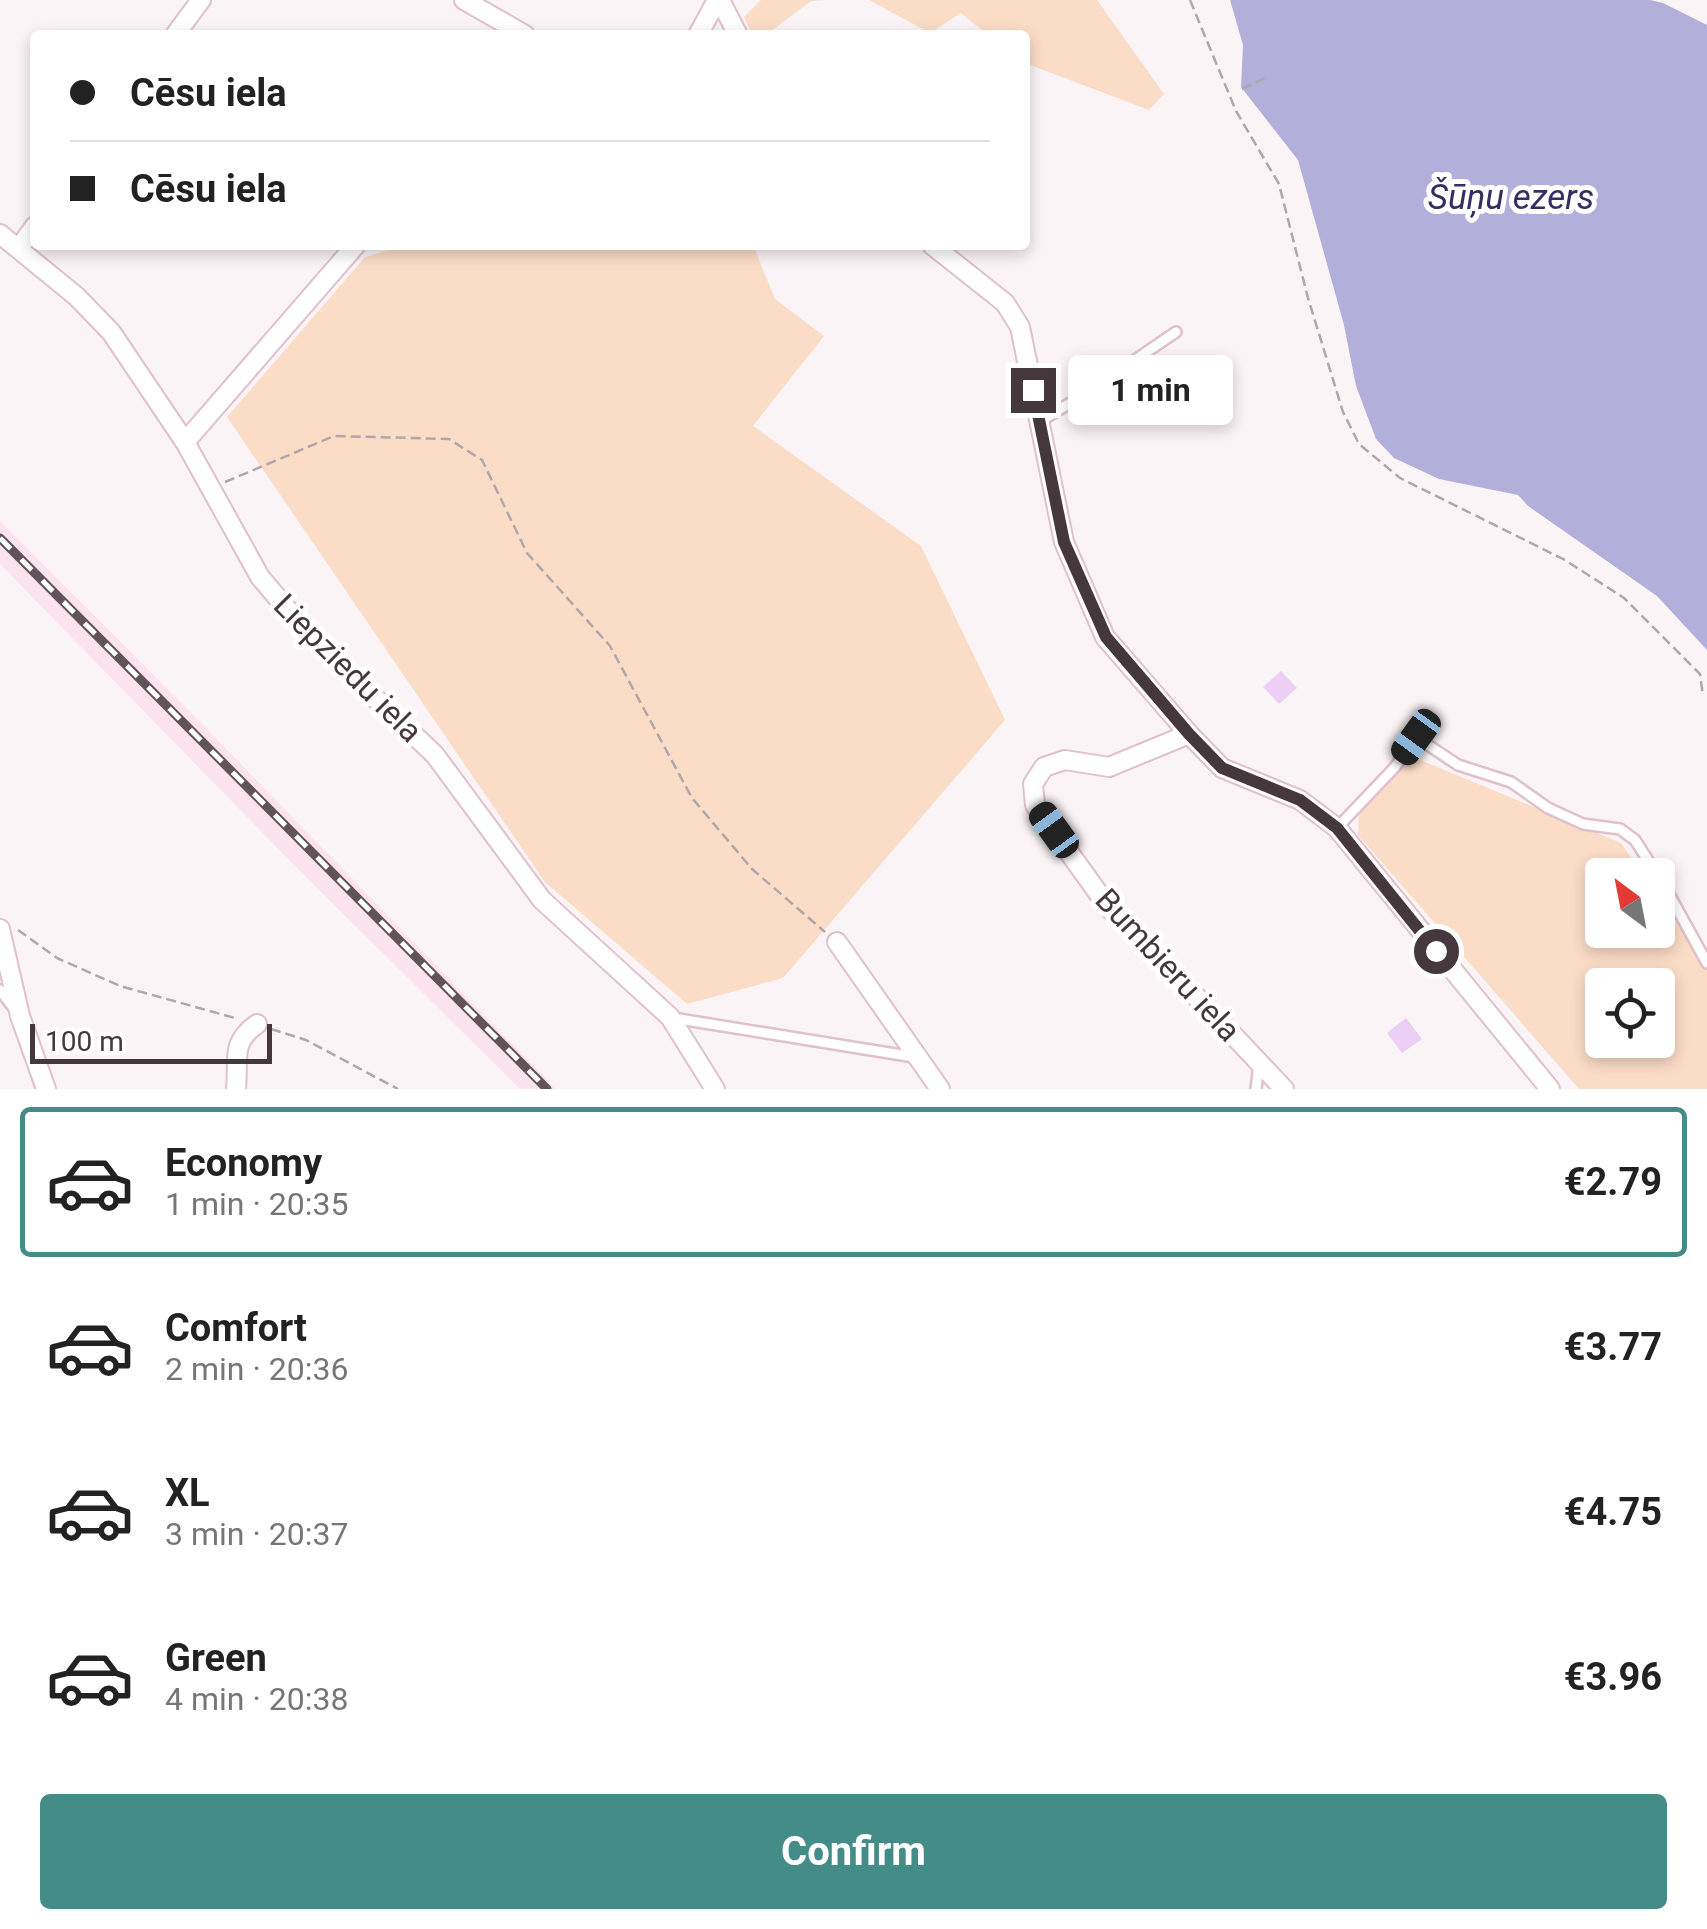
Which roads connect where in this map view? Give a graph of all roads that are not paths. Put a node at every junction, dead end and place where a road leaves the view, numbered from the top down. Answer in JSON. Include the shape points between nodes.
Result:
{"nodes":[{"id":1,"x":201,"y":0,"type":"edge"},
{"id":2,"x":464,"y":0,"type":"edge"},
{"id":3,"x":504,"y":0,"type":"edge"},
{"id":4,"x":719,"y":0,"type":"edge"},
{"id":5,"x":492,"y":16,"type":"junction"},
{"id":6,"x":180,"y":30,"type":"edge"},
{"id":7,"x":516,"y":30,"type":"edge"},
{"id":8,"x":701,"y":30,"type":"edge"},
{"id":9,"x":735,"y":30,"type":"edge"},
{"id":10,"x":30,"y":233,"type":"edge"},
{"id":11,"x":0,"y":234,"type":"edge"},
{"id":12,"x":19,"y":248,"type":"junction"},
{"id":13,"x":352,"y":250,"type":"edge"},
{"id":14,"x":938,"y":250,"type":"edge"},
{"id":15,"x":1176,"y":332,"type":"dead end"},
{"id":16,"x":1040,"y":422,"type":"junction"},
{"id":17,"x":185,"y":442,"type":"junction"},
{"id":18,"x":1189,"y":734,"type":"junction"},
{"id":19,"x":1337,"y":828,"type":"junction"},
{"id":20,"x":7,"y":928,"type":"edge"},
{"id":21,"x":837,"y":942,"type":"road end"},
{"id":22,"x":1707,"y":963,"type":"edge"},
{"id":23,"x":0,"y":990,"type":"edge"},
{"id":24,"x":20,"y":1016,"type":"junction"},
{"id":25,"x":670,"y":1018,"type":"junction"},
{"id":26,"x":257,"y":1024,"type":"road end"},
{"id":27,"x":918,"y":1058,"type":"junction"},
{"id":28,"x":1259,"y":1064,"type":"junction"},
{"id":29,"x":46,"y":1089,"type":"edge"},
{"id":30,"x":236,"y":1089,"type":"edge"},
{"id":31,"x":715,"y":1089,"type":"edge"},
{"id":32,"x":940,"y":1089,"type":"edge"},
{"id":33,"x":1256,"y":1089,"type":"edge"},
{"id":34,"x":1284,"y":1089,"type":"edge"},
{"id":35,"x":1550,"y":1089,"type":"edge"}],
"edges":[{"from":1,"to":6,"type":"street"},
{"from":2,"to":5,"type":"street"},
{"from":3,"to":5,"type":"street"},
{"from":4,"to":8,"type":"street"},
{"from":4,"to":9,"type":"street"},
{"from":5,"to":7,"type":"street"},
{"from":10,"to":12,"type":"street"},
{"from":11,"to":12,"type":"street","name":"Liepziedu iela"},
{"from":12,"to":17,"type":"street","name":"Liepziedu iela","via":[[111,332]]},
{"from":13,"to":17,"type":"street"},
{"from":14,"to":16,"type":"street","via":[[1005,302],[1020,327]]},
{"from":15,"to":16,"type":"lane"},
{"from":16,"to":18,"type":"street","via":[[1064,542],[1106,637]]},
{"from":17,"to":25,"type":"street","name":"Liepziedu iela","via":[[260,577],[310,636],[434,755],[542,900]]},
{"from":18,"to":19,"type":"street","via":[[1222,768],[1300,800]]},
{"from":18,"to":28,"type":"street","name":"Bumbieru iela","via":[[1109,767],[1065,760],[1044,768],[1034,784],[1035,804],[1109,908]]},
{"from":19,"to":22,"type":"lane","via":[[1416,737],[1458,765],[1511,782],[1548,808],[1635,840]]},
{"from":19,"to":35,"type":"street"},
{"from":20,"to":24,"type":"street"},
{"from":21,"to":27,"type":"street"},
{"from":23,"to":24,"type":"lane"},
{"from":24,"to":29,"type":"street"},
{"from":25,"to":27,"type":"lane"},
{"from":25,"to":31,"type":"street","name":"Liepziedu iela"},
{"from":26,"to":30,"type":"street","via":[[238,1046]]},
{"from":27,"to":32,"type":"street"},
{"from":28,"to":33,"type":"lane"},
{"from":28,"to":34,"type":"street","name":"Bumbieru iela"}]}
